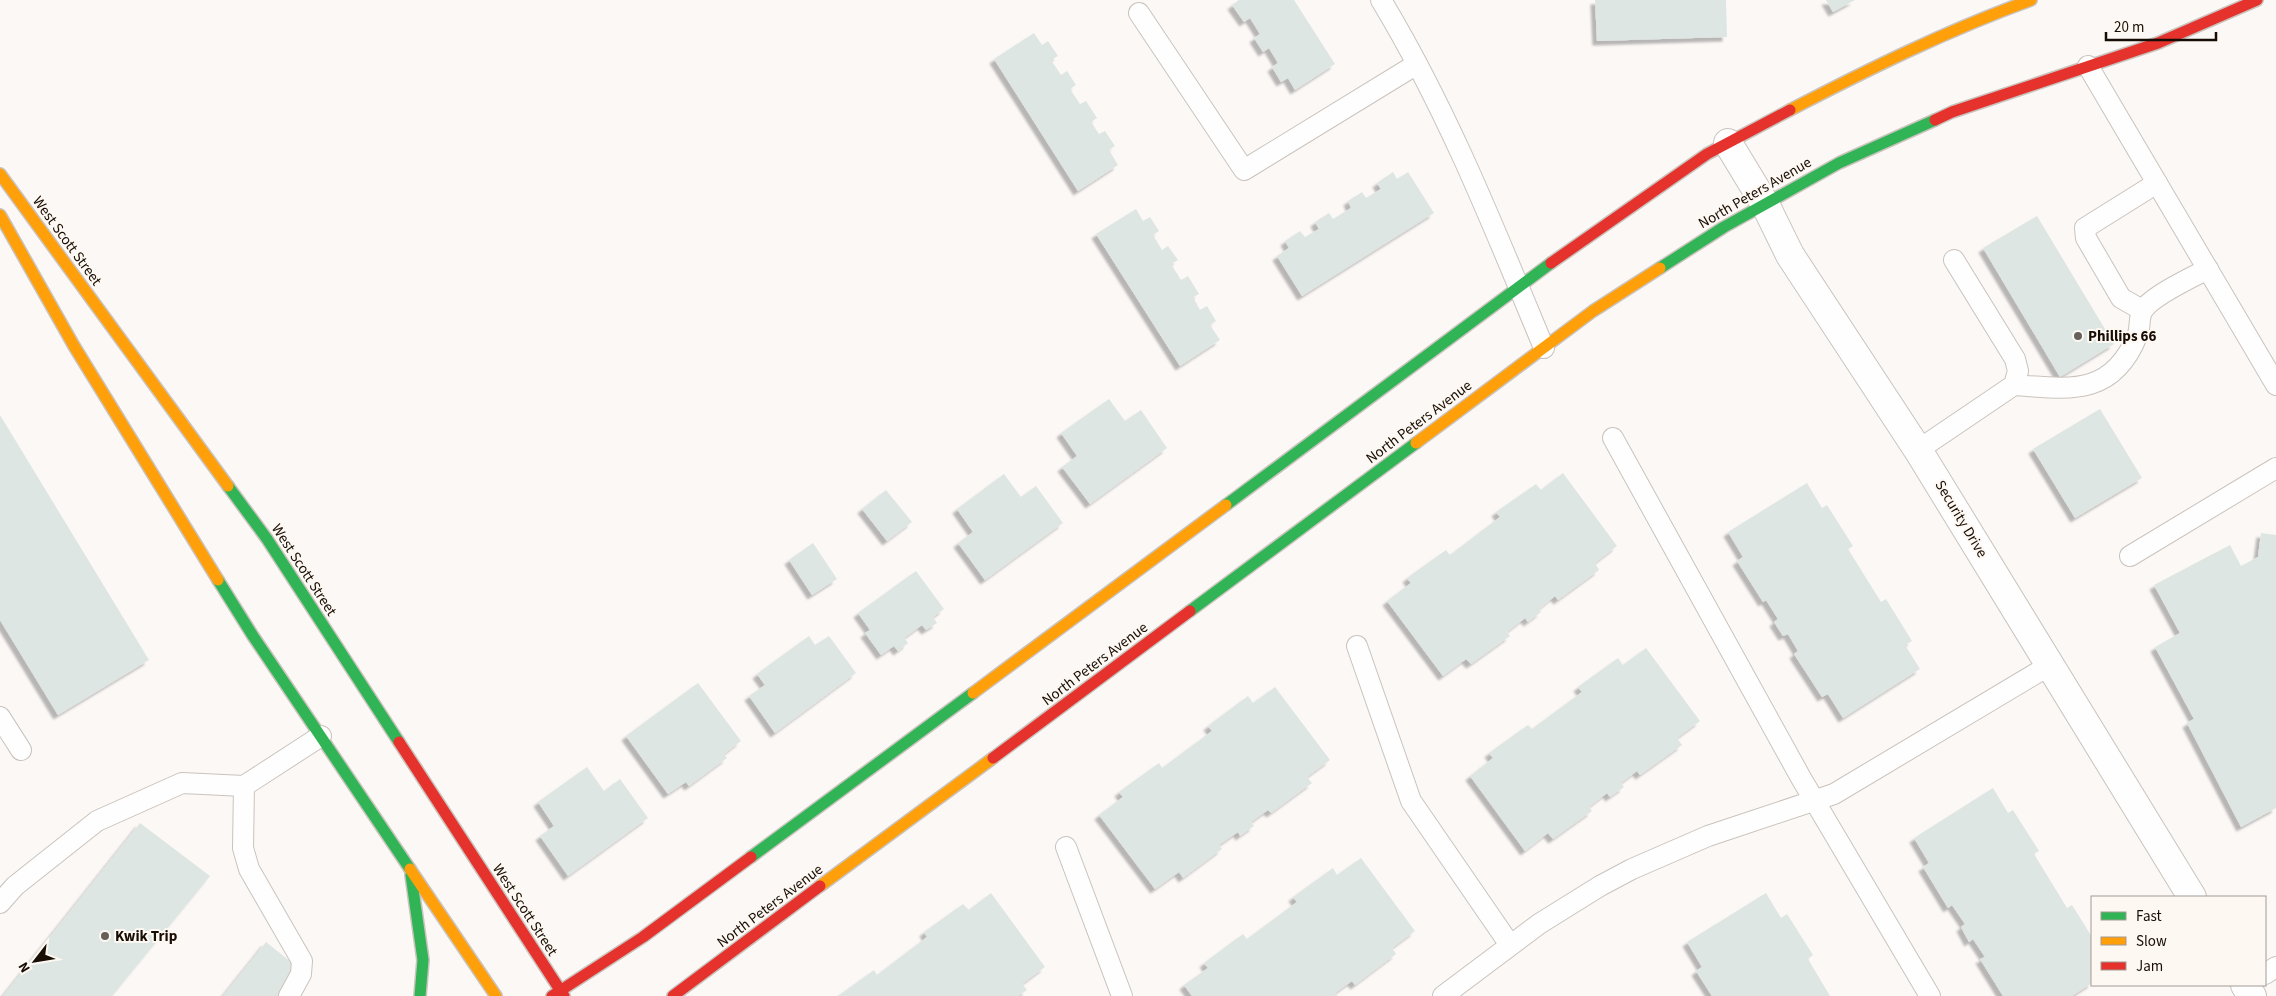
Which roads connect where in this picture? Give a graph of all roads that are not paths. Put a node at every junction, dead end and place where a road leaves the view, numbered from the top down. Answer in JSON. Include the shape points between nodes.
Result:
{"nodes":[{"id":1,"x":1381,"y":0,"type":"edge"},
{"id":2,"x":2031,"y":0,"type":"edge"},
{"id":3,"x":2257,"y":0,"type":"edge"},
{"id":4,"x":1140,"y":14,"type":"dead end"},
{"id":5,"x":1418,"y":64,"type":"junction"},
{"id":6,"x":2088,"y":66,"type":"junction"},
{"id":7,"x":1728,"y":143,"type":"junction"},
{"id":8,"x":2157,"y":183,"type":"junction"},
{"id":9,"x":3,"y":184,"type":"edge"},
{"id":10,"x":1765,"y":204,"type":"junction"},
{"id":11,"x":0,"y":215,"type":"edge"},
{"id":12,"x":1954,"y":260,"type":"dead end"},
{"id":13,"x":2208,"y":268,"type":"junction"},
{"id":14,"x":1519,"y":287,"type":"junction"},
{"id":15,"x":2142,"y":310,"type":"junction"},
{"id":16,"x":1544,"y":348,"type":"junction"},
{"id":17,"x":2014,"y":385,"type":"junction"},
{"id":18,"x":2276,"y":385,"type":"edge"},
{"id":19,"x":1614,"y":438,"type":"dead end"},
{"id":20,"x":1918,"y":450,"type":"junction"},
{"id":21,"x":2276,"y":468,"type":"edge"},
{"id":22,"x":2130,"y":556,"type":"dead end"},
{"id":23,"x":1357,"y":646,"type":"dead end"},
{"id":24,"x":2050,"y":666,"type":"junction"},
{"id":25,"x":0,"y":718,"type":"edge"},
{"id":26,"x":321,"y":736,"type":"junction"},
{"id":27,"x":20,"y":750,"type":"dead end"},
{"id":28,"x":244,"y":786,"type":"junction"},
{"id":29,"x":1814,"y":799,"type":"junction"},
{"id":30,"x":1066,"y":847,"type":"dead end"},
{"id":31,"x":410,"y":869,"type":"junction"},
{"id":32,"x":2191,"y":896,"type":"edge"},
{"id":33,"x":0,"y":903,"type":"edge"},
{"id":34,"x":1510,"y":945,"type":"junction"},
{"id":35,"x":559,"y":994,"type":"edge"},
{"id":36,"x":288,"y":996,"type":"edge"},
{"id":37,"x":420,"y":996,"type":"edge"},
{"id":38,"x":496,"y":996,"type":"edge"},
{"id":39,"x":673,"y":996,"type":"edge"},
{"id":40,"x":1122,"y":996,"type":"edge"},
{"id":41,"x":1443,"y":996,"type":"edge"},
{"id":42,"x":1930,"y":996,"type":"edge"}],
"edges":[{"from":1,"to":5,"type":"lane"},
{"from":2,"to":7,"type":"main road","via":[[1979,19],[1862,72]]},
{"from":3,"to":6,"type":"main road","name":"North Peters Avenue","via":[[2158,43]]},
{"from":4,"to":5,"type":"lane","via":[[1244,170]]},
{"from":5,"to":14,"type":"lane"},
{"from":6,"to":8,"type":"lane"},
{"from":6,"to":10,"type":"main road","name":"North Peters Avenue","via":[[1952,112],[1840,163]]},
{"from":7,"to":10,"type":"street","name":"Security Drive"},
{"from":7,"to":14,"type":"main road","via":[[1692,164]]},
{"from":8,"to":13,"type":"lane"},
{"from":8,"to":15,"type":"lane","via":[[2085,228],[2086,238],[2121,298]]},
{"from":9,"to":35,"type":"main road","name":"West Scott Street","via":[[267,539]]},
{"from":10,"to":16,"type":"main road","name":"North Peters Avenue","via":[[1593,311]]},
{"from":10,"to":20,"type":"street","name":"Security Drive","via":[[1790,255]]},
{"from":11,"to":26,"type":"main road","via":[[74,346],[253,636]]},
{"from":12,"to":17,"type":"lane","via":[[2015,359],[2018,371]]},
{"from":13,"to":15,"type":"lane","via":[[2162,294]]},
{"from":13,"to":18,"type":"lane"},
{"from":14,"to":16,"type":"lane"},
{"from":14,"to":35,"type":"main road","via":[[643,937]]},
{"from":15,"to":17,"type":"lane","via":[[2138,336],[2119,367],[2103,380],[2071,389]]},
{"from":16,"to":39,"type":"main road","name":"North Peters Avenue"},
{"from":17,"to":20,"type":"lane"},
{"from":19,"to":29,"type":"lane"},
{"from":20,"to":24,"type":"street","name":"Security Drive"},
{"from":21,"to":22,"type":"lane"},
{"from":23,"to":34,"type":"lane","via":[[1411,801]]},
{"from":24,"to":29,"type":"lane","via":[[1834,794]]},
{"from":24,"to":32,"type":"street","name":"Security Drive"},
{"from":25,"to":27,"type":"lane"},
{"from":26,"to":28,"type":"lane"},
{"from":26,"to":31,"type":"main road"},
{"from":28,"to":33,"type":"lane","via":[[182,782],[97,821],[15,886]]},
{"from":28,"to":36,"type":"lane","via":[[243,848],[249,869],[302,961],[301,974]]},
{"from":29,"to":34,"type":"lane","via":[[1708,836],[1632,869],[1569,904]]},
{"from":29,"to":42,"type":"lane"},
{"from":30,"to":40,"type":"lane"},
{"from":31,"to":37,"type":"main road","via":[[424,960]]},
{"from":31,"to":38,"type":"main road"},
{"from":34,"to":41,"type":"lane"}]}
